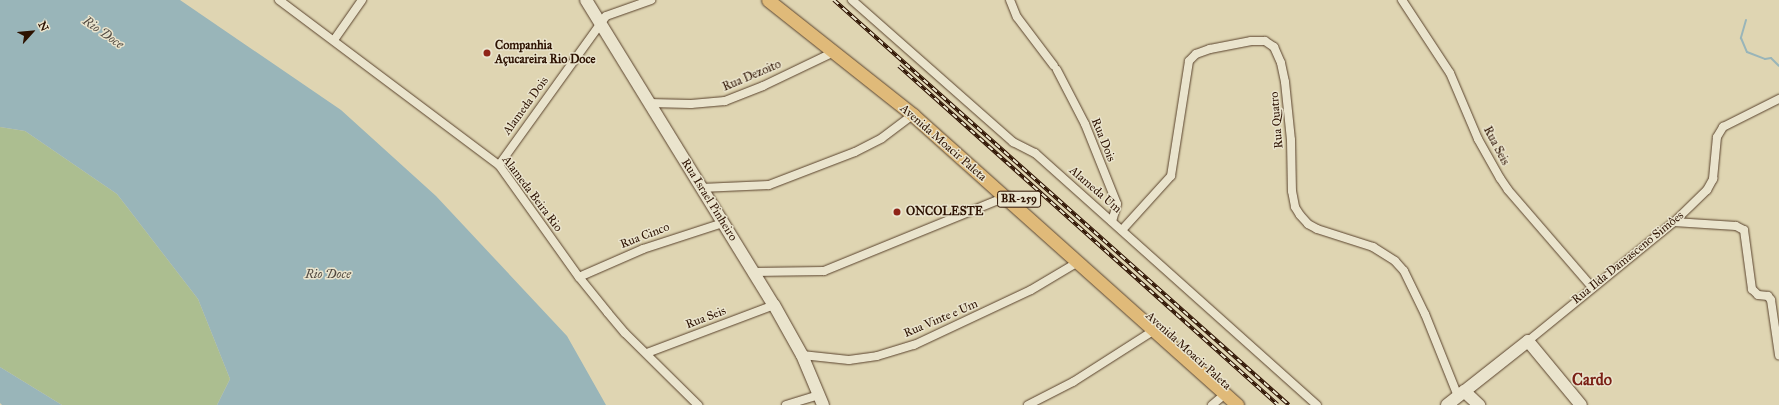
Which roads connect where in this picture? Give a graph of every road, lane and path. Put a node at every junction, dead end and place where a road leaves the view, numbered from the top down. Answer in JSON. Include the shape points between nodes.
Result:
{"nodes":[{"id":1,"x":279,"y":0,"type":"edge"},
{"id":2,"x":362,"y":0,"type":"edge"},
{"id":3,"x":586,"y":0,"type":"edge"},
{"id":4,"x":651,"y":0,"type":"edge"},
{"id":5,"x":768,"y":0,"type":"edge"},
{"id":6,"x":782,"y":0,"type":"edge"},
{"id":7,"x":852,"y":0,"type":"edge"},
{"id":8,"x":1010,"y":0,"type":"edge"},
{"id":9,"x":1402,"y":0,"type":"edge"},
{"id":10,"x":601,"y":24,"type":"junction"},
{"id":11,"x":334,"y":40,"type":"junction"},
{"id":12,"x":834,"y":52,"type":"junction"},
{"id":13,"x":1779,"y":99,"type":"edge"},
{"id":14,"x":649,"y":103,"type":"junction"},
{"id":15,"x":913,"y":115,"type":"junction"},
{"id":16,"x":499,"y":164,"type":"junction"},
{"id":17,"x":701,"y":188,"type":"junction"},
{"id":18,"x":1005,"y":197,"type":"junction"},
{"id":19,"x":1112,"y":221,"type":"junction"},
{"id":20,"x":1674,"y":222,"type":"junction"},
{"id":21,"x":722,"y":223,"type":"junction"},
{"id":22,"x":1122,"y":230,"type":"junction"},
{"id":23,"x":1078,"y":262,"type":"junction"},
{"id":24,"x":754,"y":272,"type":"junction"},
{"id":25,"x":578,"y":277,"type":"junction"},
{"id":26,"x":1592,"y":287,"type":"junction"},
{"id":27,"x":774,"y":305,"type":"junction"},
{"id":28,"x":1153,"y":331,"type":"junction"},
{"id":29,"x":1528,"y":341,"type":"junction"},
{"id":30,"x":647,"y":353,"type":"junction"},
{"id":31,"x":802,"y":354,"type":"junction"},
{"id":32,"x":1779,"y":355,"type":"edge"},
{"id":33,"x":1225,"y":394,"type":"junction"},
{"id":34,"x":1461,"y":394,"type":"junction"},
{"id":35,"x":821,"y":400,"type":"edge"},
{"id":36,"x":698,"y":405,"type":"edge"},
{"id":37,"x":786,"y":405,"type":"edge"},
{"id":38,"x":1028,"y":405,"type":"edge"},
{"id":39,"x":1212,"y":405,"type":"edge"},
{"id":40,"x":1237,"y":405,"type":"edge"},
{"id":41,"x":1249,"y":405,"type":"edge"},
{"id":42,"x":1317,"y":405,"type":"edge"},
{"id":43,"x":1447,"y":405,"type":"edge"},
{"id":44,"x":1479,"y":405,"type":"edge"},
{"id":45,"x":1581,"y":405,"type":"edge"}],
"edges":[{"from":1,"to":11,"type":"street","name":"Alameda Beira Rio"},
{"from":2,"to":11,"type":"street"},
{"from":3,"to":10,"type":"street","name":"Rua Israel Pinheiro"},
{"from":4,"to":10,"type":"street","name":"Alameda Dois","via":[[611,13]]},
{"from":5,"to":12,"type":"main road","name":"Avenida Moacir Paleta","number":"BR-259"},
{"from":6,"to":41,"type":"main road","name":"Avenida Moacir Paleta","number":"BR-259","via":[[967,152]]},
{"from":7,"to":19,"type":"street","name":"Alameda Um","via":[[1013,142],[1035,153]]},
{"from":8,"to":19,"type":"street","name":"Rua Dois","via":[[1018,17],[1056,68],[1084,124],[1116,204]]},
{"from":9,"to":26,"type":"street","name":"Rua Seis","via":[[1450,73],[1478,139],[1500,178]]},
{"from":10,"to":14,"type":"street","name":"Rua Israel Pinheiro"},
{"from":10,"to":16,"type":"street","name":"Alameda Dois"},
{"from":11,"to":16,"type":"street","name":"Alameda Beira Rio"},
{"from":12,"to":14,"type":"street","name":"Rua Dezoito","via":[[725,101],[691,104]]},
{"from":12,"to":15,"type":"main road","name":"Avenida Moacir Paleta","number":"BR-259"},
{"from":13,"to":20,"type":"street","name":"Rua Ilda Damasceno Simôes","via":[[1723,127],[1717,137],[1713,179],[1708,190]]},
{"from":14,"to":17,"type":"street","name":"Rua Israel Pinheiro"},
{"from":15,"to":17,"type":"street","via":[[882,138],[856,152],[769,185]]},
{"from":15,"to":18,"type":"main road","name":"Avenida Moacir Paleta","number":"BR-259"},
{"from":16,"to":25,"type":"street","name":"Alameda Beira Rio"},
{"from":17,"to":21,"type":"street","name":"Rua Israel Pinheiro"},
{"from":18,"to":23,"type":"main road","name":"Avenida Moacir Paleta","number":"BR-259"},
{"from":18,"to":24,"type":"street","via":[[824,271]]},
{"from":19,"to":22,"type":"street","name":"Alameda Um"},
{"from":20,"to":26,"type":"street","name":"Rua Ilda Damasceno Simôes"},
{"from":20,"to":32,"type":"street","via":[[1736,226],[1744,230],[1752,288],[1758,295],[1768,296],[1771,300]]},
{"from":21,"to":24,"type":"street","name":"Rua Israel Pinheiro"},
{"from":21,"to":25,"type":"street","name":"Rua Cinco","via":[[643,249]]},
{"from":22,"to":34,"type":"street","name":"Rua Quatro","via":[[1171,176],[1189,60],[1196,54],[1210,49],[1251,41],[1266,41],[1274,48],[1286,82],[1292,192],[1297,211],[1308,224],[1373,247],[1404,271]]},
{"from":22,"to":42,"type":"street","name":"Alameda Um"},
{"from":23,"to":28,"type":"main road","name":"Avenida Moacir Paleta","number":"BR-259"},
{"from":23,"to":31,"type":"street","name":"Rua Vinte e Um","via":[[1031,290],[914,345],[877,356],[849,360]]},
{"from":24,"to":27,"type":"street","name":"Rua Israel Pinheiro"},
{"from":25,"to":30,"type":"street","name":"Alameda Beira Rio","via":[[626,333]]},
{"from":26,"to":29,"type":"street","name":"Rua Ilda Damasceno Simôes"},
{"from":27,"to":30,"type":"street","name":"Rua Seis"},
{"from":27,"to":31,"type":"street","name":"Rua Israel Pinheiro"},
{"from":28,"to":33,"type":"main road","name":"Avenida Moacir Paleta","number":"BR-259"},
{"from":28,"to":38,"type":"street","via":[[1073,382]]},
{"from":29,"to":34,"type":"street","name":"Rua Ilda Damasceno Simôes"},
{"from":29,"to":45,"type":"street"},
{"from":30,"to":36,"type":"street","name":"Alameda Beira Rio"},
{"from":31,"to":35,"type":"street","name":"Rua Israel Pinheiro"},
{"from":33,"to":39,"type":"street"},
{"from":33,"to":40,"type":"main road","name":"Avenida Moacir Paleta","number":"BR-259"},
{"from":34,"to":43,"type":"street","name":"Rua Ilda Damasceno Simôes"},
{"from":34,"to":44,"type":"street"},
{"from":35,"to":37,"type":"street"}]}
